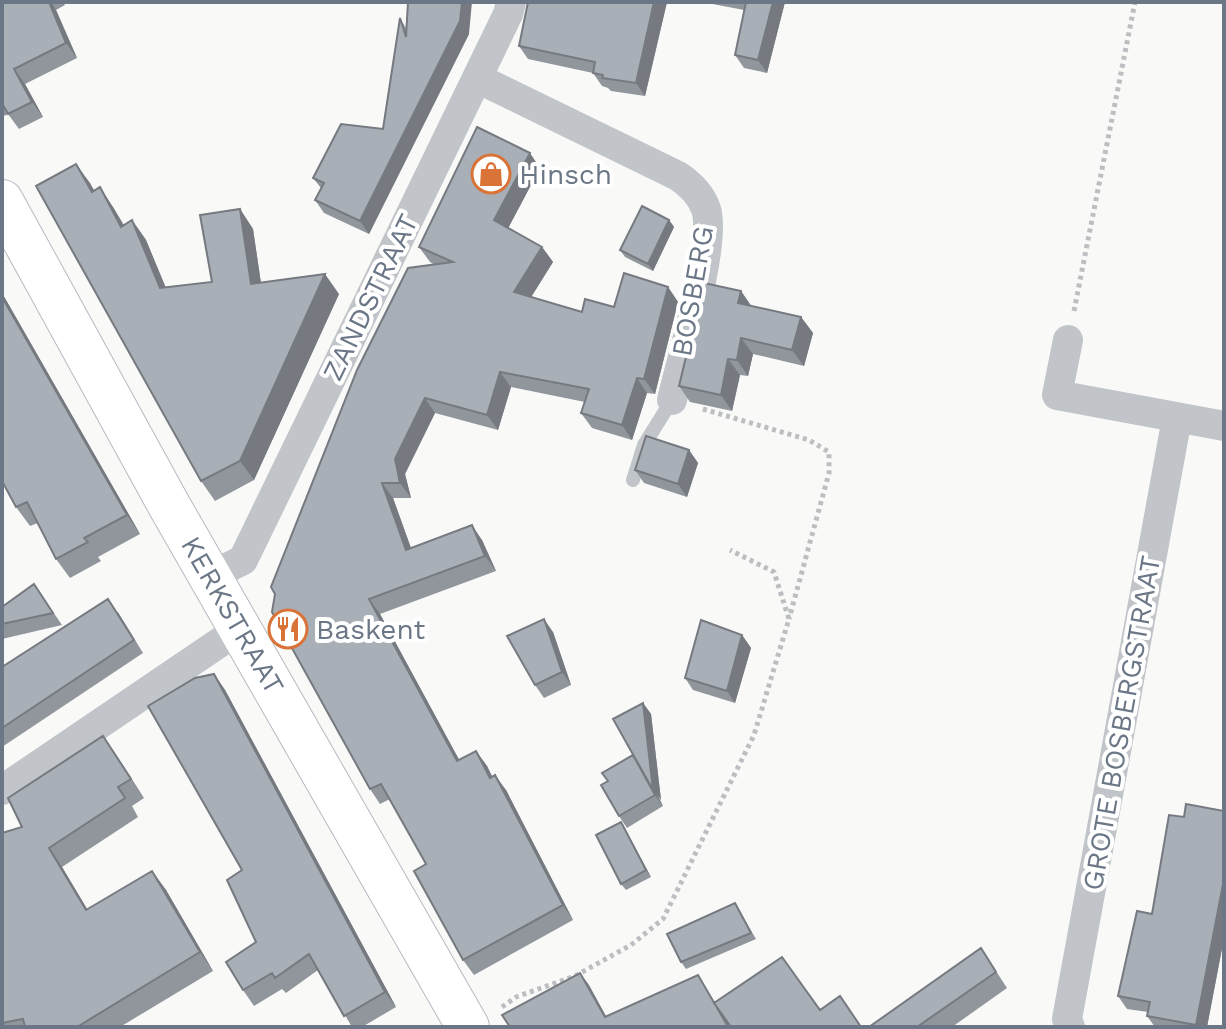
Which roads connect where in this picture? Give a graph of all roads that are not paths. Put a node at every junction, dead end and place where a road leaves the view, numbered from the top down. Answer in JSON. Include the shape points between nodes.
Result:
{"nodes":[{"id":1,"x":511,"y":2,"type":"edge"},
{"id":2,"x":477,"y":78,"type":"junction"},
{"id":3,"x":2,"y":201,"type":"edge"},
{"id":4,"x":1068,"y":340,"type":"road end"},
{"id":5,"x":672,"y":400,"type":"joint"},
{"id":6,"x":1177,"y":418,"type":"junction"},
{"id":7,"x":1224,"y":426,"type":"edge"},
{"id":8,"x":633,"y":480,"type":"edge"},
{"id":9,"x":211,"y":576,"type":"junction"},
{"id":10,"x":241,"y":628,"type":"junction"},
{"id":11,"x":2,"y":790,"type":"edge"},
{"id":12,"x":482,"y":1019,"type":"edge"},
{"id":13,"x":1070,"y":1027,"type":"edge"}],
"edges":[{"from":1,"to":2,"type":"street","name":"ZANDSTRAAT"},
{"from":2,"to":5,"type":"street","name":"BOSBERG","via":[[678,176],[697,195],[706,210],[706,250]]},
{"from":2,"to":9,"type":"street","name":"ZANDSTRAAT","via":[[243,560]]},
{"from":3,"to":9,"type":"main road","name":"KERKSTRAAT"},
{"from":4,"to":6,"type":"street","via":[[1057,395]]},
{"from":5,"to":8,"type":"lane","via":[[644,445]]},
{"from":6,"to":7,"type":"street"},
{"from":6,"to":13,"type":"street","name":"GROTE BOSBERGSTRAAT","via":[[1067,1019]]},
{"from":9,"to":10,"type":"main road","name":"KERKSTRAAT"},
{"from":10,"to":11,"type":"street"},
{"from":10,"to":12,"type":"main road","name":"KERKSTRAAT"}]}
